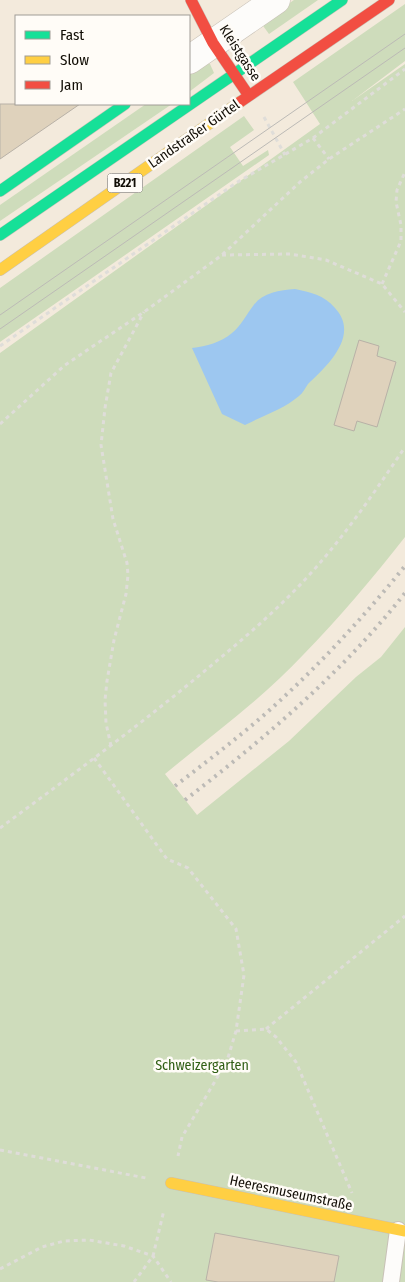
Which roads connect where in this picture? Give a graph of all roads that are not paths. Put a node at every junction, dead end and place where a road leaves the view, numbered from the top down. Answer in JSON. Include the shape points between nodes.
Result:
{"nodes":[{"id":1,"x":191,"y":0,"type":"edge"},
{"id":2,"x":276,"y":0,"type":"edge"},
{"id":3,"x":342,"y":0,"type":"edge"},
{"id":4,"x":389,"y":0,"type":"edge"},
{"id":5,"x":213,"y":43,"type":"junction"},
{"id":6,"x":190,"y":59,"type":"edge"},
{"id":7,"x":235,"y":74,"type":"junction"},
{"id":8,"x":250,"y":96,"type":"junction"},
{"id":9,"x":125,"y":105,"type":"edge"},
{"id":10,"x":0,"y":191,"type":"edge"},
{"id":11,"x":0,"y":234,"type":"edge"},
{"id":12,"x":0,"y":270,"type":"edge"},
{"id":13,"x":171,"y":1183,"type":"road end"},
{"id":14,"x":401,"y":1231,"type":"edge"},
{"id":15,"x":392,"y":1282,"type":"edge"}],
"edges":[{"from":1,"to":5,"type":"main road","name":"Kleistgasse"},
{"from":2,"to":5,"type":"street"},
{"from":3,"to":7,"type":"main road","name":"Landstraßer Gürtel","number":"B221"},
{"from":4,"to":8,"type":"main road","name":"Landstraßer Gürtel","number":"B221"},
{"from":5,"to":6,"type":"street"},
{"from":5,"to":7,"type":"main road","name":"Kleistgasse"},
{"from":7,"to":8,"type":"main road","name":"Kleistgasse"},
{"from":7,"to":11,"type":"main road","name":"Landstraßer Gürtel","number":"B221"},
{"from":8,"to":12,"type":"main road","name":"Landstraßer Gürtel","number":"B221"},
{"from":9,"to":10,"type":"main road"},
{"from":13,"to":14,"type":"main road","name":"Heeresmuseumstraße"},
{"from":14,"to":15,"type":"lane"}]}
